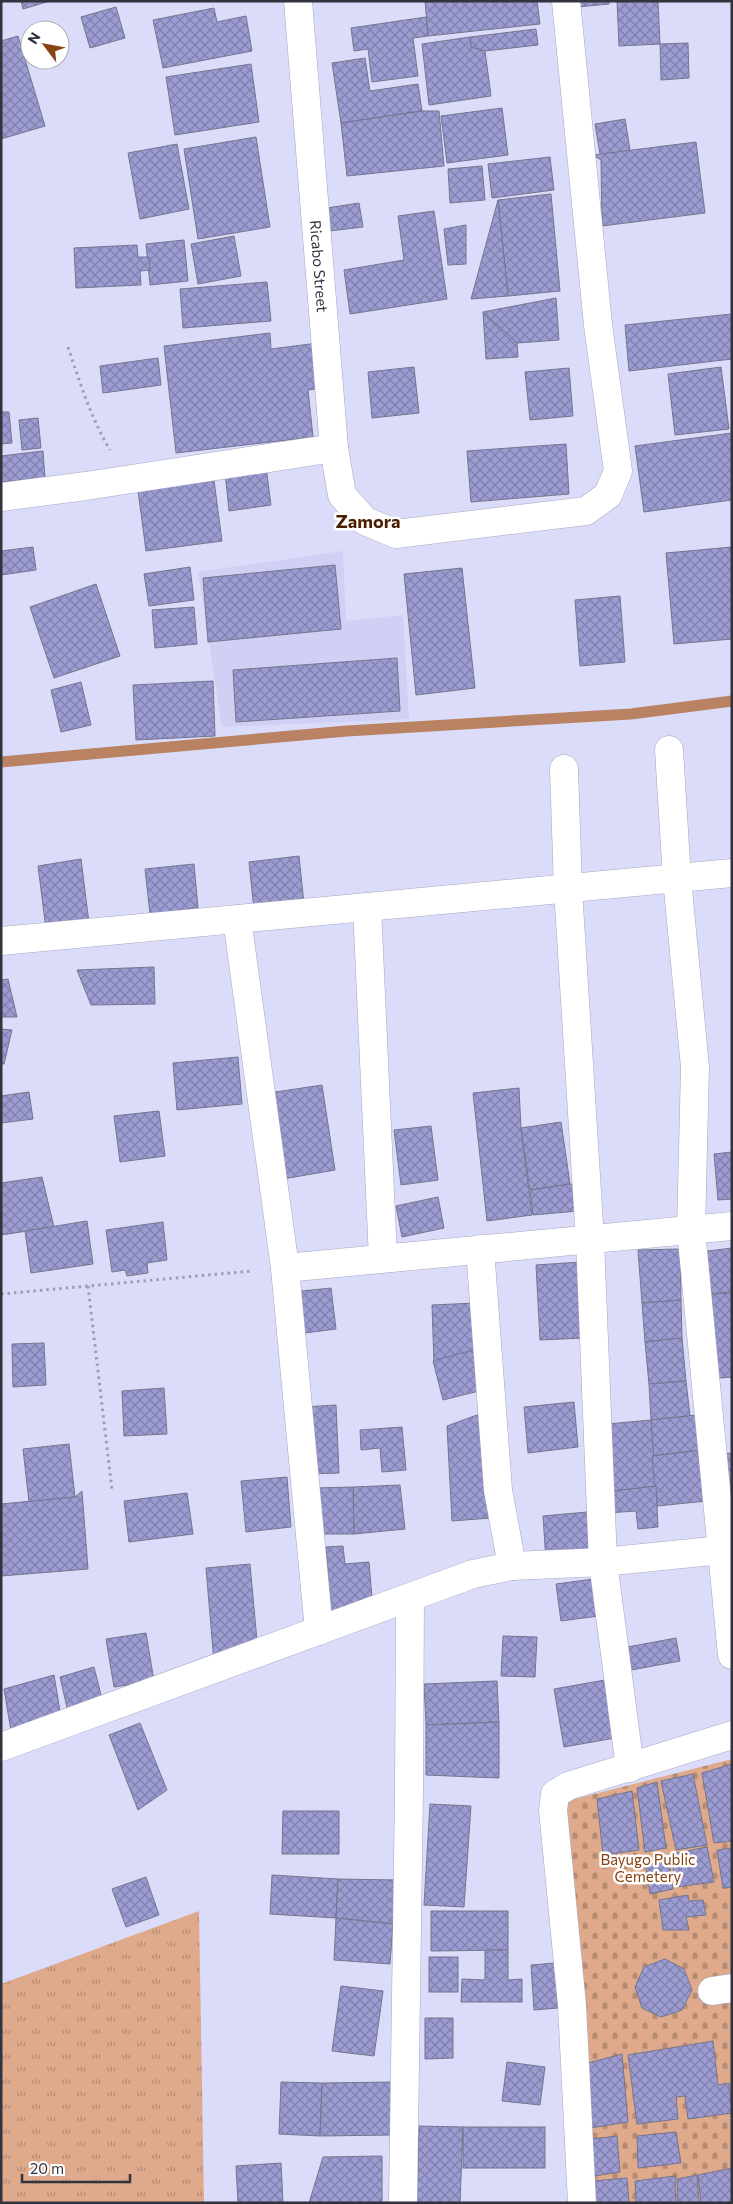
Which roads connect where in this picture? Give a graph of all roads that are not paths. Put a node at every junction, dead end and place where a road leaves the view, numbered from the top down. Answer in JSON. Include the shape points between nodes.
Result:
{"nodes":[{"id":1,"x":298,"y":1,"type":"edge"},
{"id":2,"x":566,"y":1,"type":"edge"},
{"id":3,"x":334,"y":448,"type":"junction"},
{"id":4,"x":1,"y":497,"type":"edge"},
{"id":5,"x":669,"y":750,"type":"dead end"},
{"id":6,"x":564,"y":769,"type":"dead end"},
{"id":7,"x":732,"y":873,"type":"edge"},
{"id":8,"x":677,"y":879,"type":"junction"},
{"id":9,"x":568,"y":889,"type":"junction"},
{"id":10,"x":367,"y":907,"type":"junction"},
{"id":11,"x":237,"y":919,"type":"junction"},
{"id":12,"x":1,"y":941,"type":"edge"},
{"id":13,"x":732,"y":1226,"type":"edge"},
{"id":14,"x":691,"y":1230,"type":"junction"},
{"id":15,"x":590,"y":1240,"type":"junction"},
{"id":16,"x":480,"y":1249,"type":"junction"},
{"id":17,"x":383,"y":1258,"type":"junction"},
{"id":18,"x":284,"y":1268,"type":"junction"},
{"id":19,"x":727,"y":1550,"type":"edge"},
{"id":20,"x":603,"y":1562,"type":"junction"},
{"id":21,"x":512,"y":1566,"type":"junction"},
{"id":22,"x":410,"y":1598,"type":"junction"},
{"id":23,"x":319,"y":1631,"type":"junction"},
{"id":24,"x":732,"y":1655,"type":"edge"},
{"id":25,"x":732,"y":1735,"type":"edge"},
{"id":26,"x":1,"y":1747,"type":"edge"},
{"id":27,"x":630,"y":1768,"type":"junction"},
{"id":28,"x":403,"y":2203,"type":"edge"},
{"id":29,"x":582,"y":2203,"type":"edge"}],
"edges":[{"from":1,"to":3,"type":"street","name":"Ricabo Street"},
{"from":2,"to":3,"type":"street","name":"Ricabo Street","via":[[598,325],[618,471],[608,495],[586,512],[396,534],[365,521],[342,495]]},
{"from":3,"to":4,"type":"street"},
{"from":5,"to":8,"type":"street"},
{"from":6,"to":9,"type":"street"},
{"from":7,"to":8,"type":"street"},
{"from":8,"to":9,"type":"street"},
{"from":8,"to":14,"type":"street","via":[[695,1067]]},
{"from":9,"to":10,"type":"street"},
{"from":9,"to":15,"type":"street"},
{"from":10,"to":11,"type":"street"},
{"from":10,"to":17,"type":"street"},
{"from":11,"to":12,"type":"street"},
{"from":11,"to":18,"type":"street"},
{"from":13,"to":14,"type":"street"},
{"from":14,"to":15,"type":"street"},
{"from":14,"to":19,"type":"street"},
{"from":15,"to":16,"type":"street"},
{"from":15,"to":20,"type":"street"},
{"from":16,"to":17,"type":"street"},
{"from":16,"to":21,"type":"street","via":[[498,1490]]},
{"from":17,"to":18,"type":"street"},
{"from":18,"to":23,"type":"street"},
{"from":19,"to":20,"type":"street"},
{"from":19,"to":24,"type":"street"},
{"from":20,"to":21,"type":"street"},
{"from":20,"to":27,"type":"street"},
{"from":21,"to":22,"type":"street","via":[[473,1574]]},
{"from":22,"to":23,"type":"street"},
{"from":22,"to":28,"type":"street"},
{"from":23,"to":26,"type":"street"},
{"from":25,"to":27,"type":"street"},
{"from":27,"to":29,"type":"street","via":[[568,1786],[555,1794],[553,1810],[572,2005]]}]}
